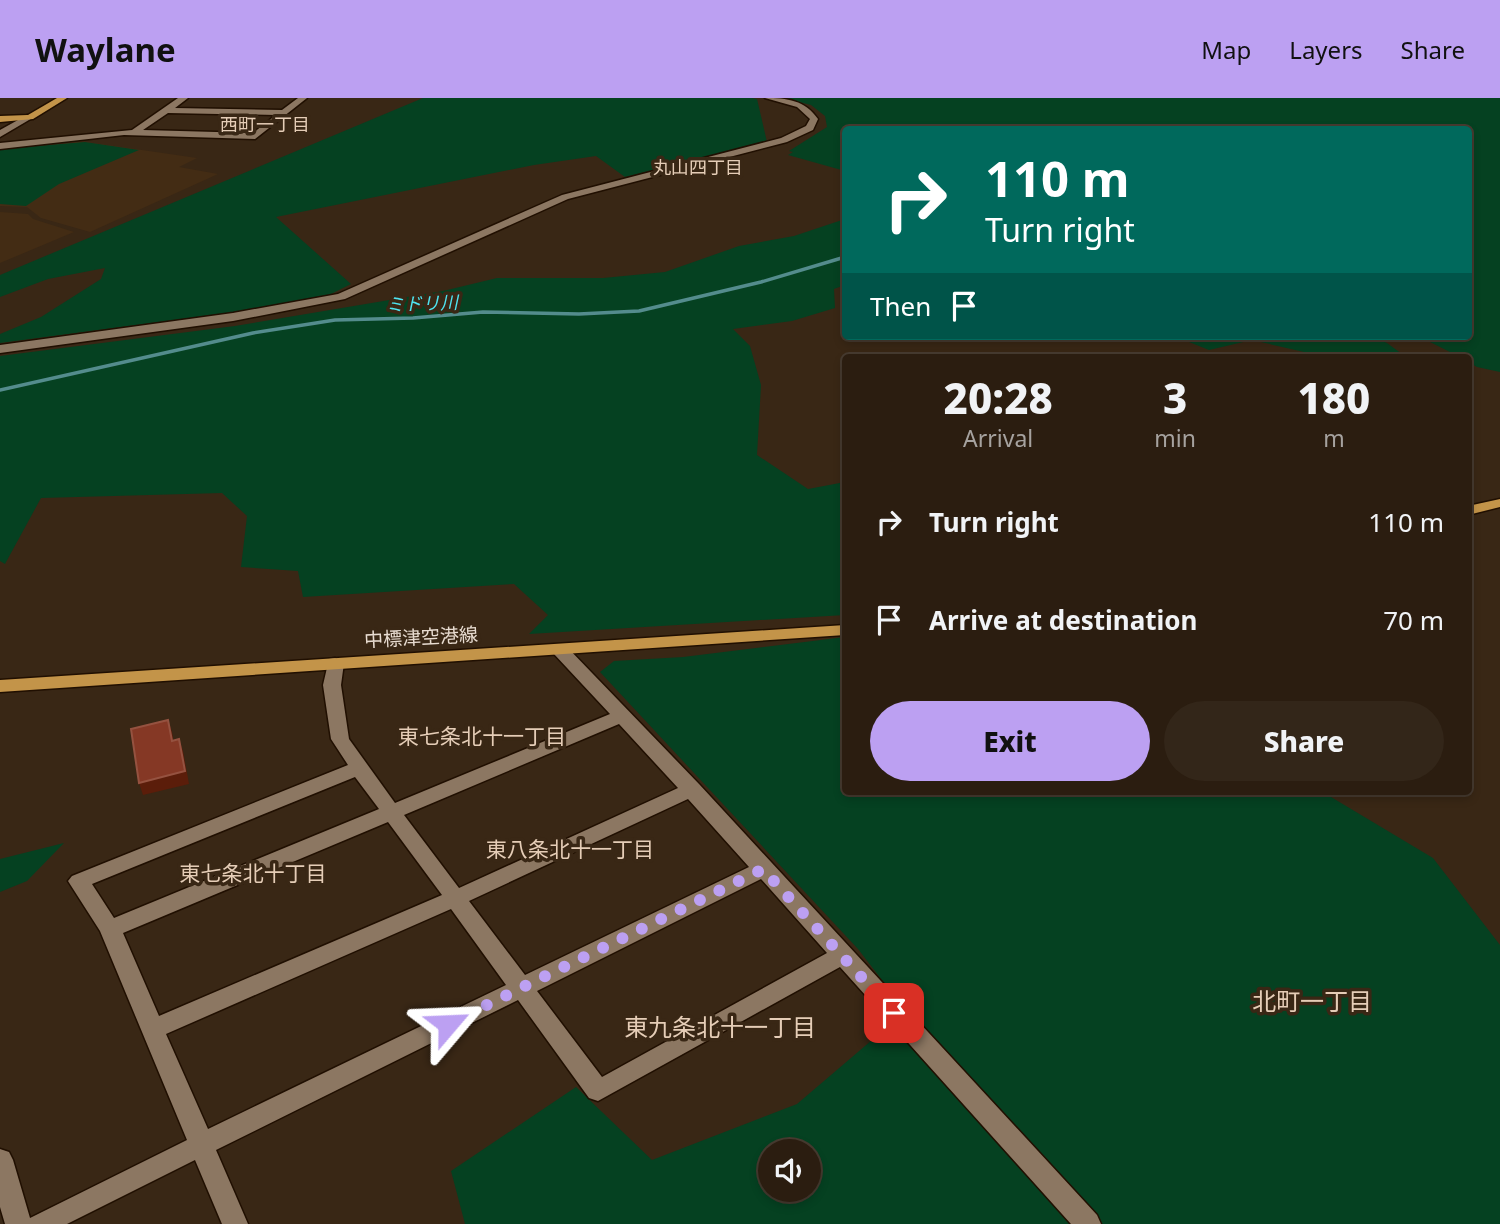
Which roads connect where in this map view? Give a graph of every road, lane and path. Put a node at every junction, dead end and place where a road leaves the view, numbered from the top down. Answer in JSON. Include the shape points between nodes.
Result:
{"nodes":[{"id":1,"x":63,"y":98,"type":"edge"},
{"id":2,"x":184,"y":98,"type":"edge"},
{"id":3,"x":303,"y":98,"type":"edge"},
{"id":4,"x":769,"y":98,"type":"edge"},
{"id":5,"x":166,"y":110,"type":"junction"},
{"id":6,"x":284,"y":113,"type":"junction"},
{"id":7,"x":30,"y":117,"type":"junction"},
{"id":8,"x":0,"y":119,"type":"edge"},
{"id":9,"x":134,"y":132,"type":"junction"},
{"id":10,"x":0,"y":134,"type":"edge"},
{"id":11,"x":0,"y":146,"type":"edge"},
{"id":12,"x":0,"y":349,"type":"edge"},
{"id":13,"x":1500,"y":503,"type":"edge"},
{"id":14,"x":1472,"y":509,"type":"edge"},
{"id":15,"x":842,"y":629,"type":"edge"},
{"id":16,"x":560,"y":650,"type":"junction"},
{"id":17,"x":335,"y":663,"type":"junction"},
{"id":18,"x":0,"y":686,"type":"edge"},
{"id":19,"x":623,"y":716,"type":"junction"},
{"id":20,"x":359,"y":768,"type":"junction"},
{"id":21,"x":692,"y":789,"type":"junction"},
{"id":22,"x":393,"y":813,"type":"junction"},
{"id":23,"x":763,"y":869,"type":"junction"},
{"id":24,"x":456,"y":898,"type":"junction"},
{"id":25,"x":110,"y":929,"type":"junction"},
{"id":26,"x":841,"y":956,"type":"junction"},
{"id":27,"x":522,"y":988,"type":"junction"},
{"id":28,"x":153,"y":1029,"type":"junction"},
{"id":29,"x":202,"y":1144,"type":"junction"},
{"id":30,"x":0,"y":1160,"type":"edge"},
{"id":31,"x":18,"y":1224,"type":"edge"},
{"id":32,"x":40,"y":1224,"type":"edge"},
{"id":33,"x":235,"y":1224,"type":"edge"},
{"id":34,"x":1088,"y":1224,"type":"edge"}],
"edges":[{"from":1,"to":7,"type":"main road"},
{"from":2,"to":5,"type":"street"},
{"from":3,"to":6,"type":"street"},
{"from":4,"to":12,"type":"street","via":[[807,109],[814,119],[810,128],[784,140],[565,197],[341,297]]},
{"from":5,"to":6,"type":"street"},
{"from":5,"to":9,"type":"street"},
{"from":6,"to":9,"type":"street","via":[[255,136]]},
{"from":7,"to":8,"type":"main road"},
{"from":7,"to":10,"type":"street"},
{"from":9,"to":11,"type":"street"},
{"from":13,"to":14,"type":"main road"},
{"from":15,"to":16,"type":"main road","name":"中標津空港線"},
{"from":16,"to":17,"type":"main road","name":"中標津空港線"},
{"from":16,"to":19,"type":"street"},
{"from":17,"to":18,"type":"main road","name":"中標津空港線"},
{"from":17,"to":20,"type":"street","via":[[332,685],[340,739]]},
{"from":19,"to":21,"type":"street"},
{"from":19,"to":22,"type":"street"},
{"from":20,"to":22,"type":"street"},
{"from":20,"to":25,"type":"street","via":[[79,881]]},
{"from":21,"to":23,"type":"street"},
{"from":21,"to":24,"type":"street"},
{"from":22,"to":24,"type":"street"},
{"from":22,"to":25,"type":"street"},
{"from":23,"to":26,"type":"street"},
{"from":23,"to":27,"type":"street"},
{"from":24,"to":27,"type":"street"},
{"from":24,"to":28,"type":"street"},
{"from":25,"to":28,"type":"street"},
{"from":26,"to":27,"type":"street","via":[[598,1091]]},
{"from":26,"to":34,"type":"street"},
{"from":27,"to":29,"type":"street"},
{"from":28,"to":29,"type":"street"},
{"from":29,"to":32,"type":"street"},
{"from":29,"to":33,"type":"street"},
{"from":30,"to":31,"type":"street"}]}
